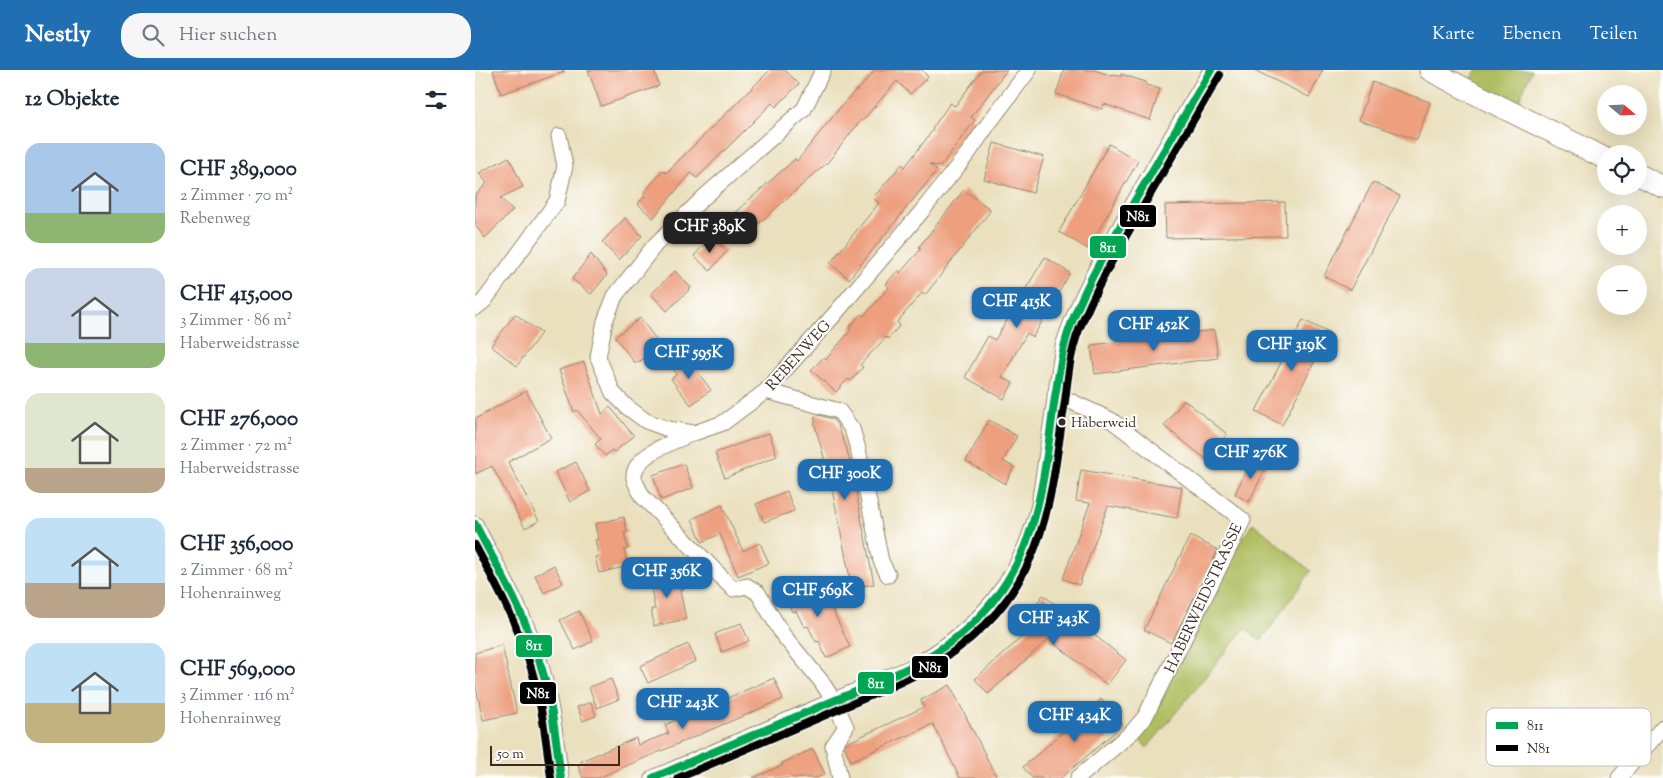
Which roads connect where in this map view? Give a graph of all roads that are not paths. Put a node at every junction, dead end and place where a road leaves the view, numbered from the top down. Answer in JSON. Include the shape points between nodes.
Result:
{"nodes":[{"id":1,"x":823,"y":70,"type":"edge"},
{"id":2,"x":1029,"y":70,"type":"edge"},
{"id":3,"x":1211,"y":70,"type":"edge"},
{"id":4,"x":1430,"y":70,"type":"edge"},
{"id":5,"x":559,"y":136,"type":"dead end"},
{"id":6,"x":1597,"y":154,"type":"edge"},
{"id":7,"x":1647,"y":179,"type":"edge"},
{"id":8,"x":1663,"y":187,"type":"edge"},
{"id":9,"x":475,"y":308,"type":"edge"},
{"id":10,"x":766,"y":391,"type":"junction"},
{"id":11,"x":1055,"y":394,"type":"junction"},
{"id":12,"x":694,"y":433,"type":"junction"},
{"id":13,"x":475,"y":524,"type":"edge"},
{"id":14,"x":888,"y":575,"type":"dead end"},
{"id":15,"x":834,"y":701,"type":"junction"},
{"id":16,"x":1663,"y":727,"type":"edge"},
{"id":17,"x":1651,"y":741,"type":"edge"},
{"id":18,"x":1629,"y":766,"type":"edge"},
{"id":19,"x":561,"y":778,"type":"edge"},
{"id":20,"x":653,"y":778,"type":"edge"},
{"id":21,"x":841,"y":778,"type":"edge"},
{"id":22,"x":1078,"y":778,"type":"edge"},
{"id":23,"x":1619,"y":778,"type":"edge"}],
"edges":[{"from":1,"to":12,"type":"street","name":"REBENWEG","via":[[804,109],[655,245],[615,296],[605,321],[598,356],[613,393],[646,421]]},
{"from":2,"to":10,"type":"street","name":"REBENWEG","via":[[922,211]]},
{"from":3,"to":11,"type":"street","via":[[1083,295],[1063,346]]},
{"from":4,"to":6,"type":"main road"},
{"from":5,"to":9,"type":"street","via":[[565,166],[557,201],[484,301]]},
{"from":7,"to":8,"type":"main road"},
{"from":10,"to":12,"type":"street","name":"REBENWEG","via":[[723,423]]},
{"from":10,"to":14,"type":"street","via":[[839,411],[852,429],[881,561]]},
{"from":11,"to":15,"type":"street","via":[[1033,528],[1002,590],[964,631],[926,659]]},
{"from":11,"to":22,"type":"street","name":"HABERWEIDSTRASSE","via":[[1111,420],[1243,520],[1145,717]]},
{"from":12,"to":15,"type":"street","via":[[653,451],[638,464],[634,478],[642,496],[733,589],[747,586],[758,593],[783,635]]},
{"from":13,"to":19,"type":"street","via":[[521,615],[541,666]]},
{"from":15,"to":20,"type":"street"},
{"from":15,"to":21,"type":"street","via":[[846,727],[833,746]]},
{"from":16,"to":17,"type":"street"},
{"from":18,"to":23,"type":"street"}]}
